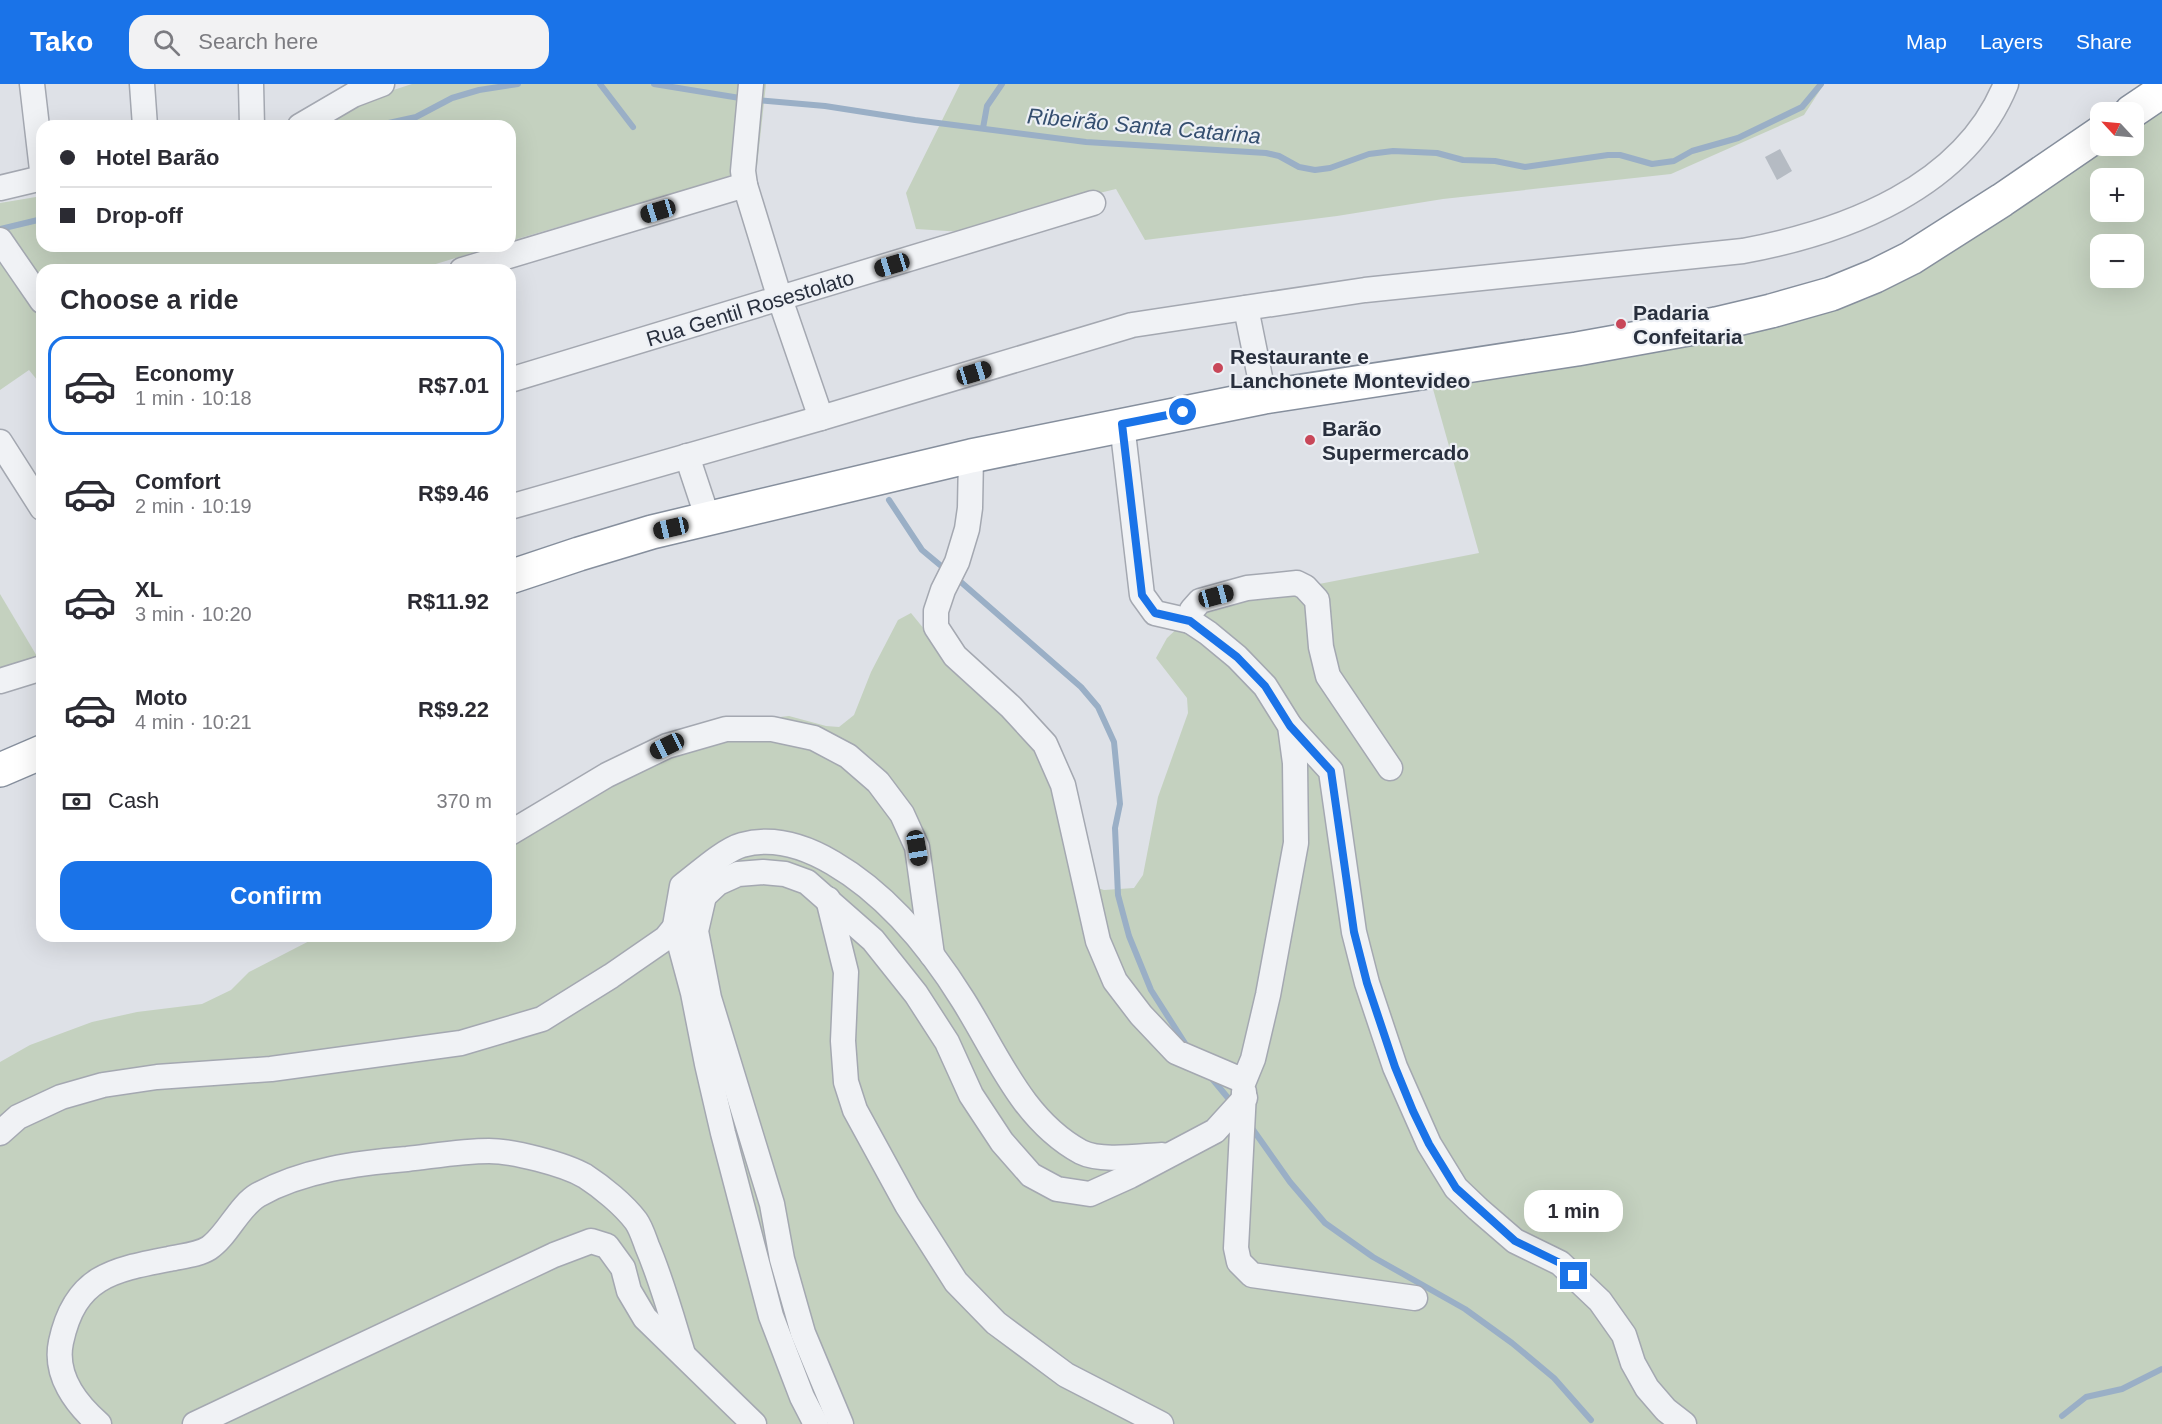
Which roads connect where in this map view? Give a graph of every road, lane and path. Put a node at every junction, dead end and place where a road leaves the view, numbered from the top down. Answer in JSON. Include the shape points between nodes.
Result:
{"nodes":[{"id":1,"x":32,"y":84,"type":"edge"},
{"id":2,"x":142,"y":84,"type":"edge"},
{"id":3,"x":251,"y":84,"type":"edge"},
{"id":4,"x":382,"y":84,"type":"edge"},
{"id":5,"x":2006,"y":84,"type":"edge"},
{"id":6,"x":353,"y":89,"type":"edge"},
{"id":7,"x":2162,"y":91,"type":"edge"},
{"id":8,"x":750,"y":95,"type":"edge"},
{"id":9,"x":2144,"y":103,"type":"edge"},
{"id":10,"x":36,"y":120,"type":"edge"},
{"id":11,"x":145,"y":120,"type":"edge"},
{"id":12,"x":252,"y":120,"type":"edge"},
{"id":13,"x":309,"y":120,"type":"edge"},
{"id":14,"x":2090,"y":140,"type":"edge"},
{"id":15,"x":36,"y":179,"type":"edge"},
{"id":16,"x":745,"y":185,"type":"junction"},
{"id":17,"x":0,"y":188,"type":"edge"},
{"id":18,"x":1093,"y":203,"type":"dead end"},
{"id":19,"x":0,"y":240,"type":"edge"},
{"id":20,"x":482,"y":264,"type":"edge"},
{"id":21,"x":36,"y":292,"type":"edge"},
{"id":22,"x":780,"y":299,"type":"junction"},
{"id":23,"x":1246,"y":308,"type":"junction"},
{"id":24,"x":516,"y":378,"type":"edge"},
{"id":25,"x":1264,"y":397,"type":"junction"},
{"id":26,"x":821,"y":418,"type":"junction"},
{"id":27,"x":1122,"y":424,"type":"junction"},
{"id":28,"x":0,"y":442,"type":"edge"},
{"id":29,"x":687,"y":456,"type":"junction"},
{"id":30,"x":971,"y":456,"type":"junction"},
{"id":31,"x":36,"y":499,"type":"edge"},
{"id":32,"x":516,"y":504,"type":"edge"},
{"id":33,"x":708,"y":519,"type":"junction"},
{"id":34,"x":516,"y":575,"type":"edge"},
{"id":35,"x":1190,"y":621,"type":"junction"},
{"id":36,"x":36,"y":670,"type":"edge"},
{"id":37,"x":0,"y":681,"type":"edge"},
{"id":38,"x":1290,"y":726,"type":"junction"},
{"id":39,"x":36,"y":755,"type":"edge"},
{"id":40,"x":1390,"y":768,"type":"dead end"},
{"id":41,"x":0,"y":770,"type":"edge"},
{"id":42,"x":516,"y":829,"type":"edge"},
{"id":43,"x":704,"y":896,"type":"junction"},
{"id":44,"x":828,"y":899,"type":"junction"},
{"id":45,"x":675,"y":926,"type":"junction"},
{"id":46,"x":932,"y":955,"type":"junction"},
{"id":47,"x":1244,"y":1090,"type":"junction"},
{"id":48,"x":0,"y":1133,"type":"edge"},
{"id":49,"x":1168,"y":1155,"type":"junction"},
{"id":50,"x":1415,"y":1298,"type":"dead end"},
{"id":51,"x":683,"y":1354,"type":"junction"},
{"id":52,"x":99,"y":1424,"type":"edge"},
{"id":53,"x":195,"y":1424,"type":"edge"},
{"id":54,"x":754,"y":1424,"type":"edge"},
{"id":55,"x":816,"y":1424,"type":"edge"},
{"id":56,"x":841,"y":1424,"type":"edge"},
{"id":57,"x":1161,"y":1424,"type":"edge"},
{"id":58,"x":1684,"y":1424,"type":"edge"}],
"edges":[{"from":1,"to":10,"type":"street"},
{"from":2,"to":11,"type":"street"},
{"from":3,"to":12,"type":"street"},
{"from":4,"to":6,"type":"street"},
{"from":5,"to":23,"type":"street","via":[[1986,121],[1948,164],[1879,209],[1805,237],[1743,251],[1375,289]]},
{"from":6,"to":13,"type":"street"},
{"from":7,"to":9,"type":"highway"},
{"from":8,"to":16,"type":"street","via":[[742,171]]},
{"from":14,"to":25,"type":"highway","via":[[1911,258],[1831,294],[1692,328]]},
{"from":15,"to":17,"type":"street"},
{"from":16,"to":20,"type":"street"},
{"from":16,"to":22,"type":"street"},
{"from":18,"to":22,"type":"street","name":"Rua Gentil Rosestolato"},
{"from":19,"to":21,"type":"street"},
{"from":22,"to":24,"type":"street","name":"Rua Gentil Rosestolato"},
{"from":22,"to":26,"type":"street"},
{"from":23,"to":25,"type":"street"},
{"from":23,"to":26,"type":"street","via":[[1132,325]]},
{"from":25,"to":27,"type":"highway"},
{"from":26,"to":29,"type":"street"},
{"from":27,"to":30,"type":"highway"},
{"from":27,"to":35,"type":"street","via":[[1142,595],[1155,613]]},
{"from":28,"to":31,"type":"street"},
{"from":29,"to":32,"type":"street"},
{"from":29,"to":33,"type":"street"},
{"from":30,"to":33,"type":"highway"},
{"from":30,"to":47,"type":"street","via":[[967,529],[936,611],[936,627],[955,656],[1011,706],[1045,744],[1063,785],[1098,941],[1115,981],[1176,1052]]},
{"from":33,"to":34,"type":"highway"},
{"from":35,"to":38,"type":"street","via":[[1258,678]]},
{"from":35,"to":40,"type":"street","via":[[1192,610],[1200,601],[1248,588],[1297,583],[1305,587],[1317,600],[1328,676]]},
{"from":36,"to":37,"type":"street"},
{"from":38,"to":47,"type":"street","via":[[1295,763],[1296,843],[1268,995]]},
{"from":38,"to":58,"type":"street","via":[[1331,771],[1356,942],[1395,1067],[1429,1144],[1456,1188],[1478,1209],[1515,1241],[1560,1263],[1600,1301],[1624,1335],[1647,1388]]},
{"from":39,"to":41,"type":"highway"},
{"from":42,"to":46,"type":"street","via":[[607,775],[667,746],[726,729],[772,729],[814,738],[848,756],[878,782],[902,814],[917,848]]},
{"from":43,"to":44,"type":"street","via":[[718,883],[738,874],[764,872],[807,882]]},
{"from":43,"to":45,"type":"street"},
{"from":43,"to":56,"type":"street","via":[[696,931],[709,998],[772,1204],[782,1260],[803,1333]]},
{"from":44,"to":49,"type":"street","via":[[873,940],[916,994],[947,1042],[971,1095],[1002,1142],[1031,1175],[1057,1189],[1090,1194]]},
{"from":44,"to":57,"type":"street","via":[[846,972],[846,1082],[855,1110],[907,1205],[956,1282],[996,1323],[1066,1375]]},
{"from":45,"to":46,"type":"street","via":[[682,886],[741,845],[774,841],[813,852],[870,888]]},
{"from":45,"to":48,"type":"street","via":[[666,938],[542,1019],[461,1042],[271,1069],[103,1085],[61,1097],[18,1117]]},
{"from":45,"to":55,"type":"street","via":[[720,1122],[771,1316]]},
{"from":46,"to":49,"type":"street","via":[[1018,1092],[1059,1137],[1083,1153],[1107,1157]]},
{"from":47,"to":49,"type":"street","via":[[1215,1131]]},
{"from":47,"to":50,"type":"street","via":[[1236,1248],[1239,1262],[1252,1275]]},
{"from":51,"to":52,"type":"street","via":[[637,1222],[584,1176],[538,1159],[490,1151],[360,1163],[298,1177],[256,1196],[209,1248],[129,1266],[98,1279],[77,1298],[59,1350],[62,1376]]},
{"from":51,"to":53,"type":"street","via":[[645,1318],[629,1292],[623,1268],[607,1246],[591,1241]]},
{"from":51,"to":54,"type":"street"}]}
